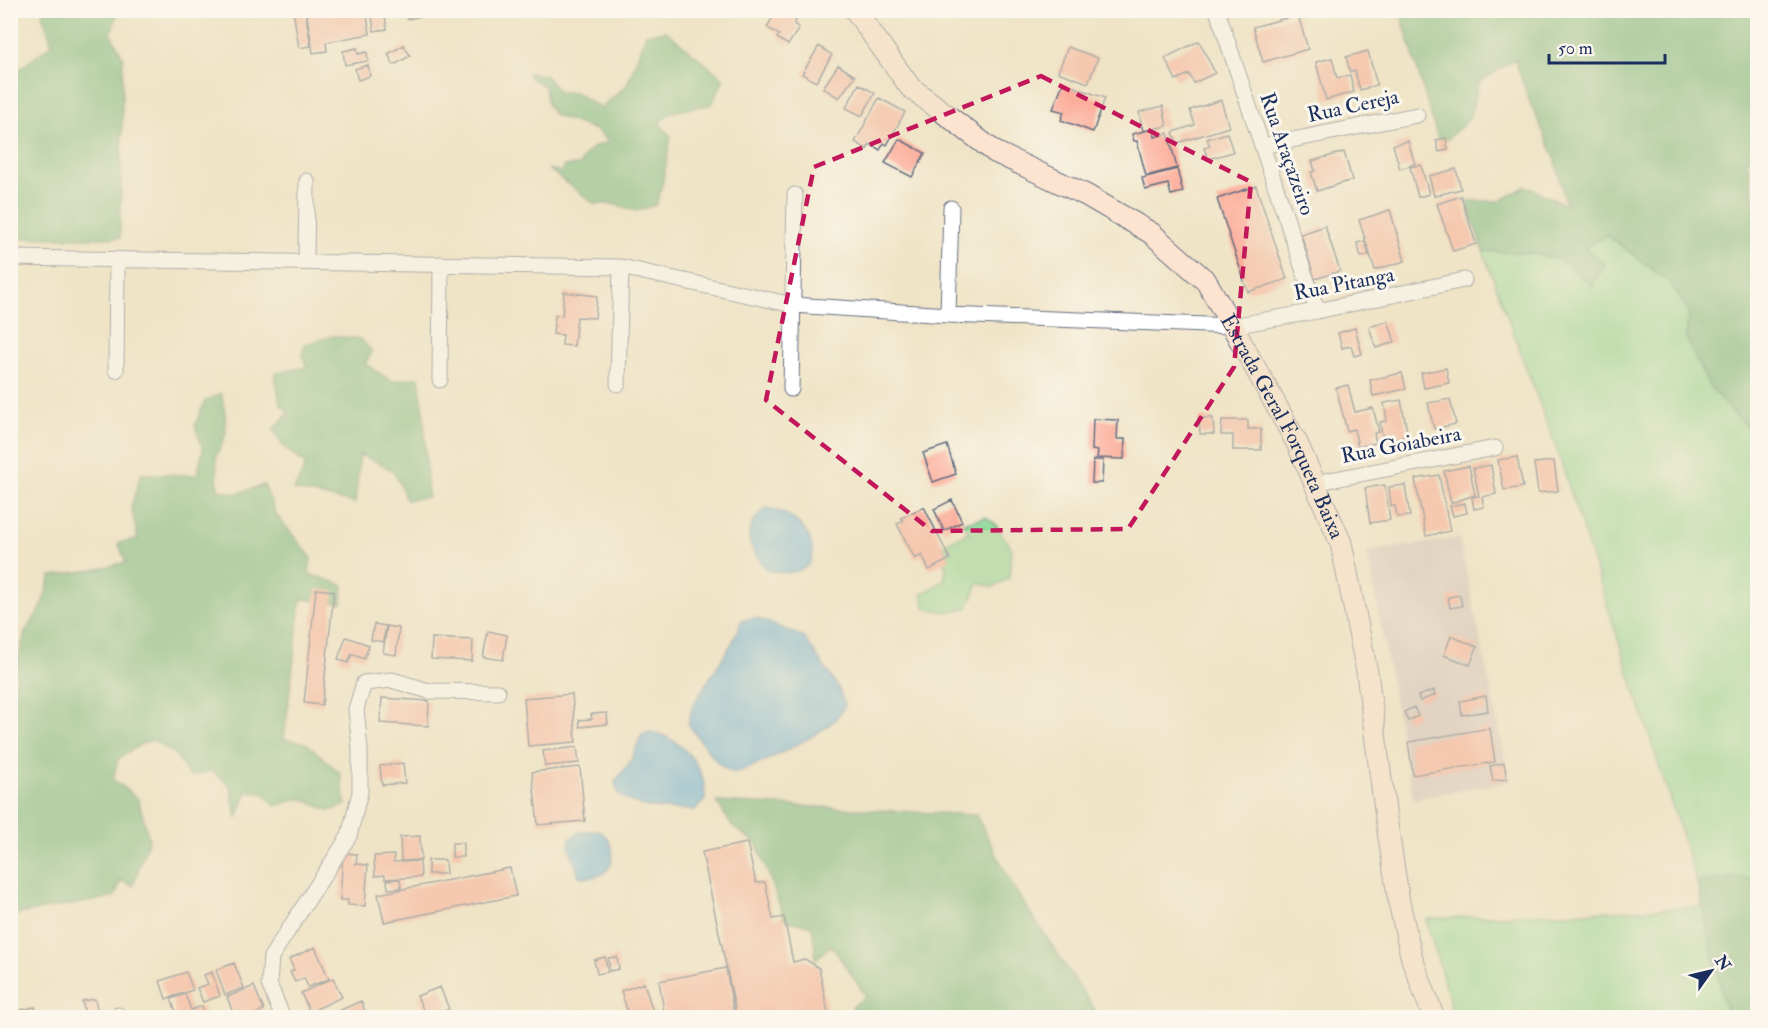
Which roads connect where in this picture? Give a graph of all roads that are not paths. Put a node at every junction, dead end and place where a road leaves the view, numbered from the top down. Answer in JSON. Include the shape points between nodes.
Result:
{"nodes":[{"id":1,"x":855,"y":10,"type":"edge"},
{"id":2,"x":1217,"y":10,"type":"edge"},
{"id":3,"x":1416,"y":115,"type":"dead end"},
{"id":4,"x":1262,"y":146,"type":"junction"},
{"id":5,"x":307,"y":181,"type":"dead end"},
{"id":6,"x":795,"y":195,"type":"dead end"},
{"id":7,"x":951,"y":208,"type":"dead end"},
{"id":8,"x":10,"y":258,"type":"edge"},
{"id":9,"x":117,"y":260,"type":"junction"},
{"id":10,"x":306,"y":262,"type":"junction"},
{"id":11,"x":441,"y":264,"type":"junction"},
{"id":12,"x":621,"y":267,"type":"junction"},
{"id":13,"x":1464,"y":280,"type":"dead end"},
{"id":14,"x":793,"y":305,"type":"junction"},
{"id":15,"x":1317,"y":311,"type":"junction"},
{"id":16,"x":948,"y":315,"type":"junction"},
{"id":17,"x":1232,"y":326,"type":"junction"},
{"id":18,"x":116,"y":370,"type":"dead end"},
{"id":19,"x":440,"y":380,"type":"dead end"},
{"id":20,"x":618,"y":384,"type":"dead end"},
{"id":21,"x":791,"y":389,"type":"dead end"},
{"id":22,"x":1495,"y":448,"type":"dead end"},
{"id":23,"x":1314,"y":483,"type":"junction"},
{"id":24,"x":498,"y":692,"type":"dead end"},
{"id":25,"x":283,"y":1017,"type":"edge"},
{"id":26,"x":1434,"y":1017,"type":"edge"}],
"edges":[{"from":1,"to":17,"type":"street","name":"Estrada Geral Forqueta Baixa","via":[[910,87],[995,152],[1086,195],[1151,232],[1206,280]]},
{"from":2,"to":4,"type":"street","name":"Rua Araçazeiro"},
{"from":3,"to":4,"type":"street","name":"Rua Cereja"},
{"from":4,"to":15,"type":"street","name":"Rua Araçazeiro"},
{"from":5,"to":10,"type":"street"},
{"from":6,"to":14,"type":"street"},
{"from":7,"to":16,"type":"street"},
{"from":8,"to":9,"type":"street","name":"Rua Pitanga"},
{"from":9,"to":10,"type":"street","name":"Rua Pitanga"},
{"from":9,"to":18,"type":"street"},
{"from":10,"to":11,"type":"street","name":"Rua Pitanga"},
{"from":11,"to":12,"type":"street","name":"Rua Pitanga"},
{"from":11,"to":19,"type":"street"},
{"from":12,"to":14,"type":"street","name":"Rua Pitanga"},
{"from":12,"to":20,"type":"street"},
{"from":13,"to":15,"type":"street","name":"Rua Pitanga"},
{"from":14,"to":16,"type":"street","name":"Rua Pitanga"},
{"from":14,"to":21,"type":"street"},
{"from":15,"to":17,"type":"street","name":"Rua Pitanga"},
{"from":16,"to":17,"type":"street","name":"Rua Pitanga"},
{"from":17,"to":23,"type":"street","name":"Estrada Geral Forqueta Baixa","via":[[1297,443]]},
{"from":22,"to":23,"type":"street","name":"Rua Goiabeira"},
{"from":23,"to":26,"type":"street","name":"Estrada Geral Forqueta Baixa","via":[[1341,543],[1367,672],[1399,902],[1412,959]]},
{"from":24,"to":25,"type":"street","via":[[429,691],[392,680],[364,683],[356,709],[360,792],[349,836],[272,957],[268,984]]}]}
